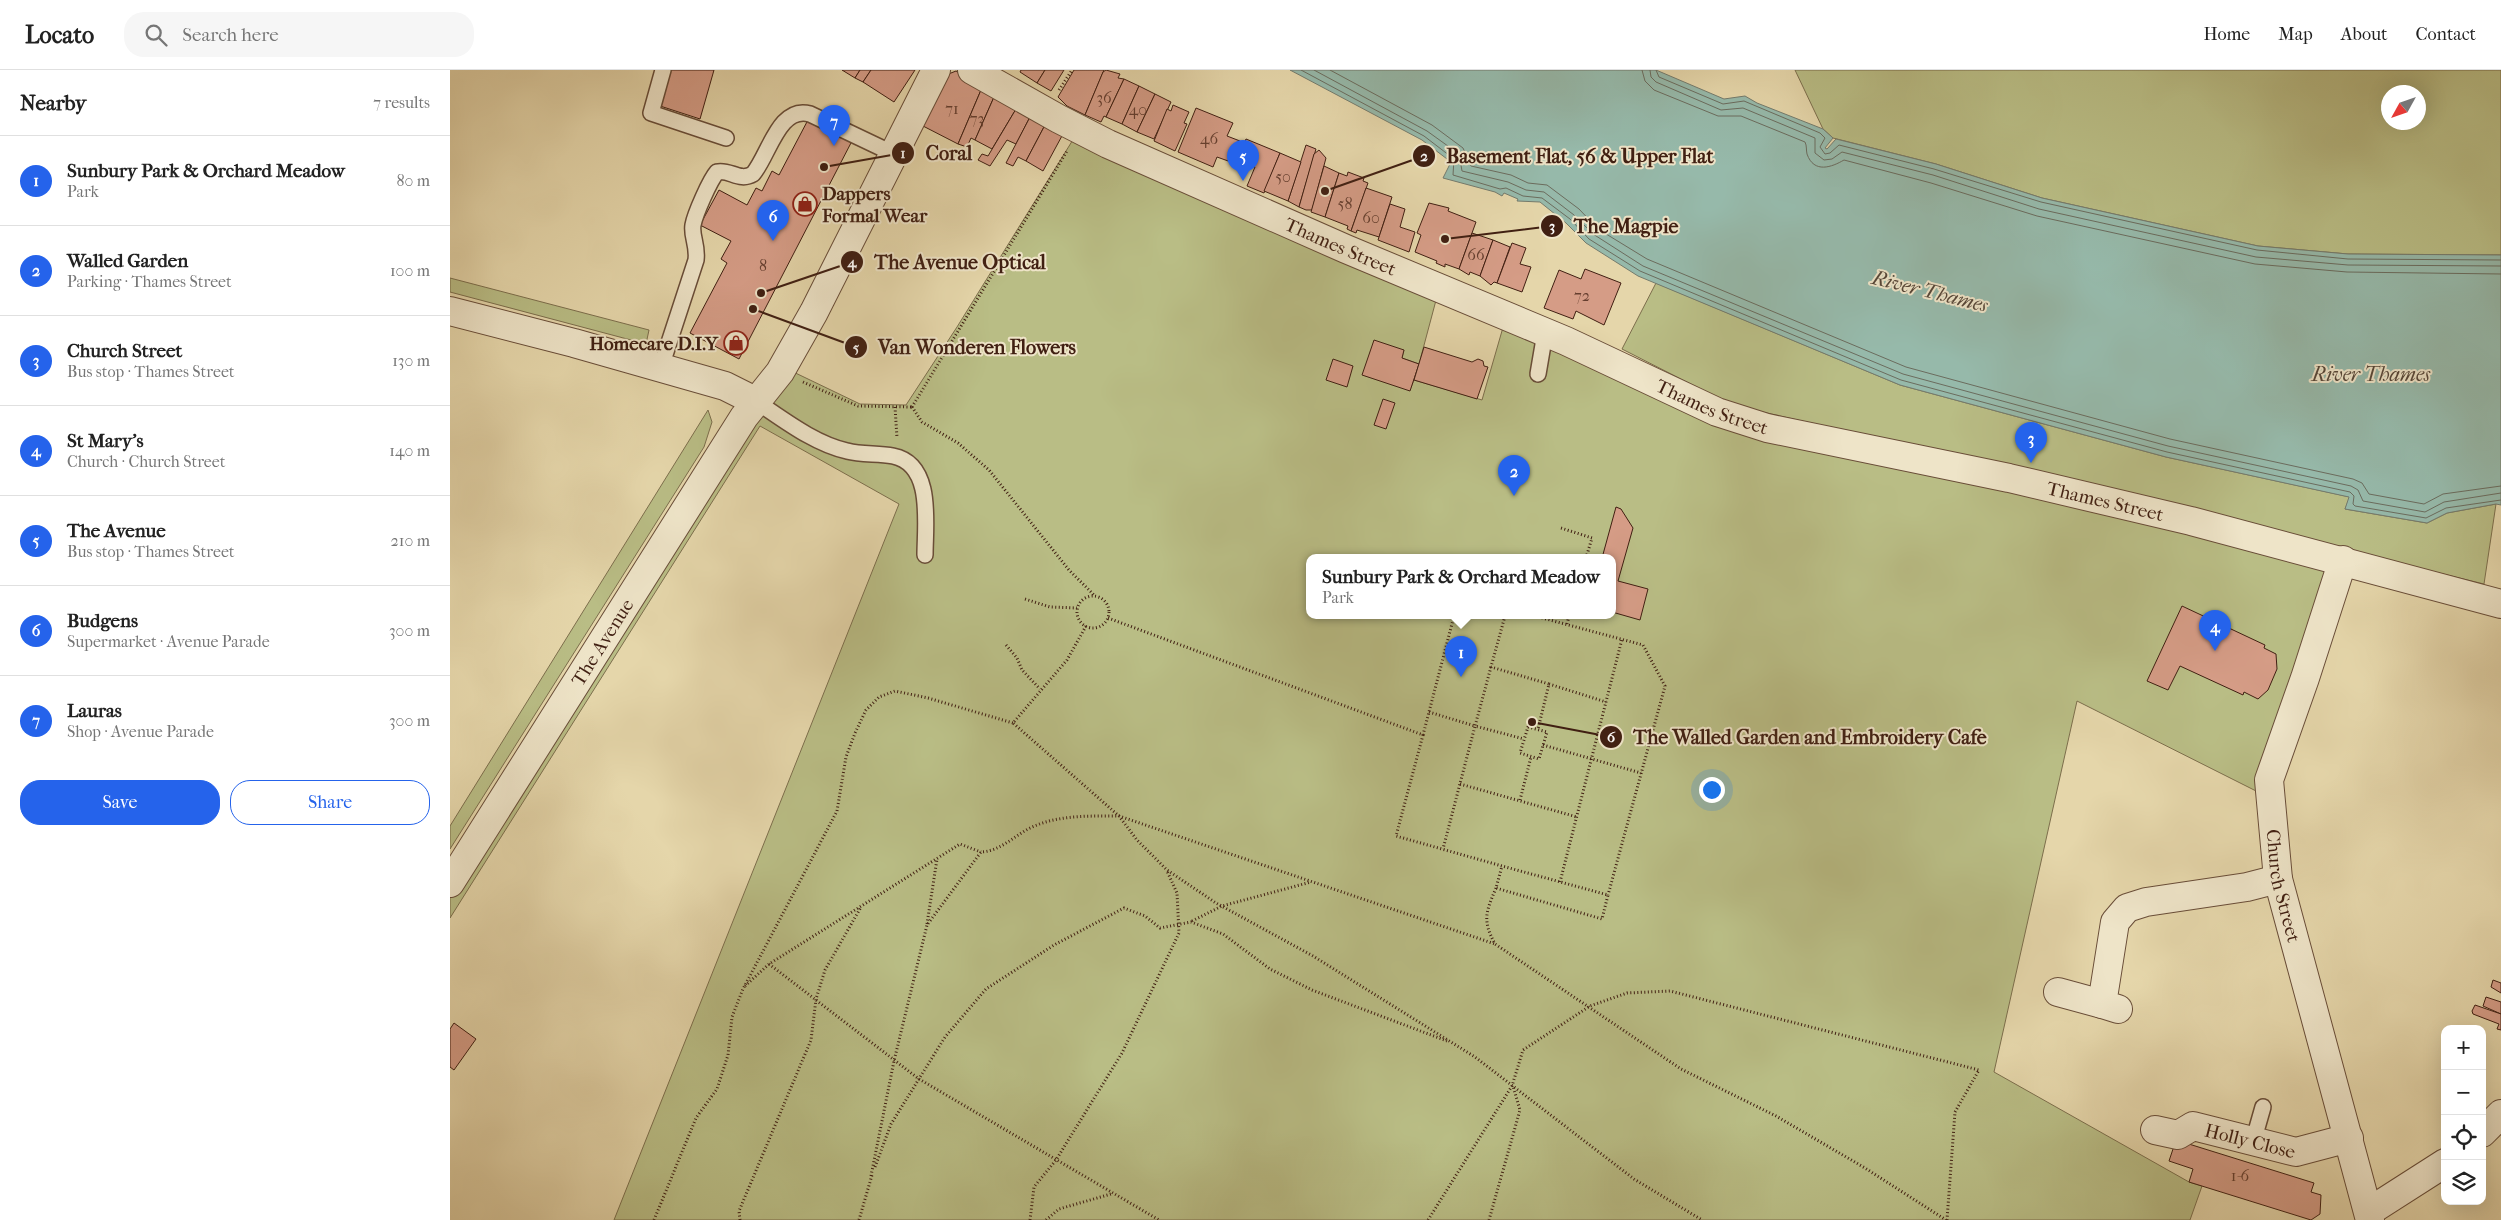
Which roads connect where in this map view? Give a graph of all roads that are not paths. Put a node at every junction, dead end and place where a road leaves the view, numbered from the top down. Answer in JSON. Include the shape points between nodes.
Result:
{"nodes":[{"id":1,"x":663,"y":70,"type":"edge"},
{"id":2,"x":936,"y":70,"type":"edge"},
{"id":3,"x":972,"y":70,"type":"edge"},
{"id":4,"x":726,"y":138,"type":"dead end"},
{"id":5,"x":892,"y":153,"type":"junction"},
{"id":6,"x":450,"y":311,"type":"edge"},
{"id":7,"x":1545,"y":332,"type":"junction"},
{"id":8,"x":661,"y":367,"type":"junction"},
{"id":9,"x":1538,"y":374,"type":"dead end"},
{"id":10,"x":757,"y":402,"type":"junction"},
{"id":11,"x":925,"y":555,"type":"dead end"},
{"id":12,"x":2343,"y":560,"type":"junction"},
{"id":13,"x":2501,"y":604,"type":"edge"},
{"id":14,"x":2278,"y":879,"type":"junction"},
{"id":15,"x":450,"y":883,"type":"edge"},
{"id":16,"x":2058,"y":992,"type":"dead end"},
{"id":17,"x":2263,"y":1107,"type":"dead end"},
{"id":18,"x":2501,"y":1114,"type":"edge"},
{"id":19,"x":2486,"y":1129,"type":"edge"},
{"id":20,"x":2155,"y":1130,"type":"dead end"},
{"id":21,"x":2349,"y":1138,"type":"junction"},
{"id":22,"x":2253,"y":1142,"type":"junction"},
{"id":23,"x":2441,"y":1166,"type":"edge"},
{"id":24,"x":2370,"y":1216,"type":"edge"}],
"edges":[{"from":1,"to":4,"type":"lane","via":[[651,113]]},
{"from":2,"to":5,"type":"street","name":"The Avenue"},
{"from":3,"to":7,"type":"street","name":"Thames Street","via":[[1079,130],[1346,249]]},
{"from":5,"to":8,"type":"lane","via":[[810,114],[796,113],[784,121],[753,174],[742,178],[717,172],[693,225],[698,247],[696,260]]},
{"from":5,"to":10,"type":"street","name":"The Avenue","via":[[814,312],[780,372]]},
{"from":6,"to":8,"type":"street"},
{"from":7,"to":9,"type":"lane"},
{"from":7,"to":12,"type":"street","name":"Thames Street","via":[[1717,412],[1767,428],[2009,478],[2191,520]]},
{"from":8,"to":10,"type":"street","via":[[725,386]]},
{"from":10,"to":11,"type":"lane","via":[[806,434],[846,451],[898,458],[912,465],[921,481],[924,498]]},
{"from":10,"to":15,"type":"street","name":"The Avenue"},
{"from":12,"to":13,"type":"street","name":"Thames Street"},
{"from":12,"to":14,"type":"street","name":"Church Street","via":[[2268,780]]},
{"from":14,"to":16,"type":"street","via":[[2247,888],[2146,902],[2127,908],[2115,922],[2110,1006]]},
{"from":14,"to":21,"type":"street","name":"Church Street"},
{"from":17,"to":22,"type":"lane"},
{"from":18,"to":19,"type":"street"},
{"from":20,"to":22,"type":"street","name":"Holly Close","via":[[2178,1135],[2193,1126]]},
{"from":21,"to":22,"type":"street","name":"Holly Close","via":[[2296,1152]]},
{"from":21,"to":24,"type":"street","name":"Church Street"},
{"from":23,"to":24,"type":"street"}]}
